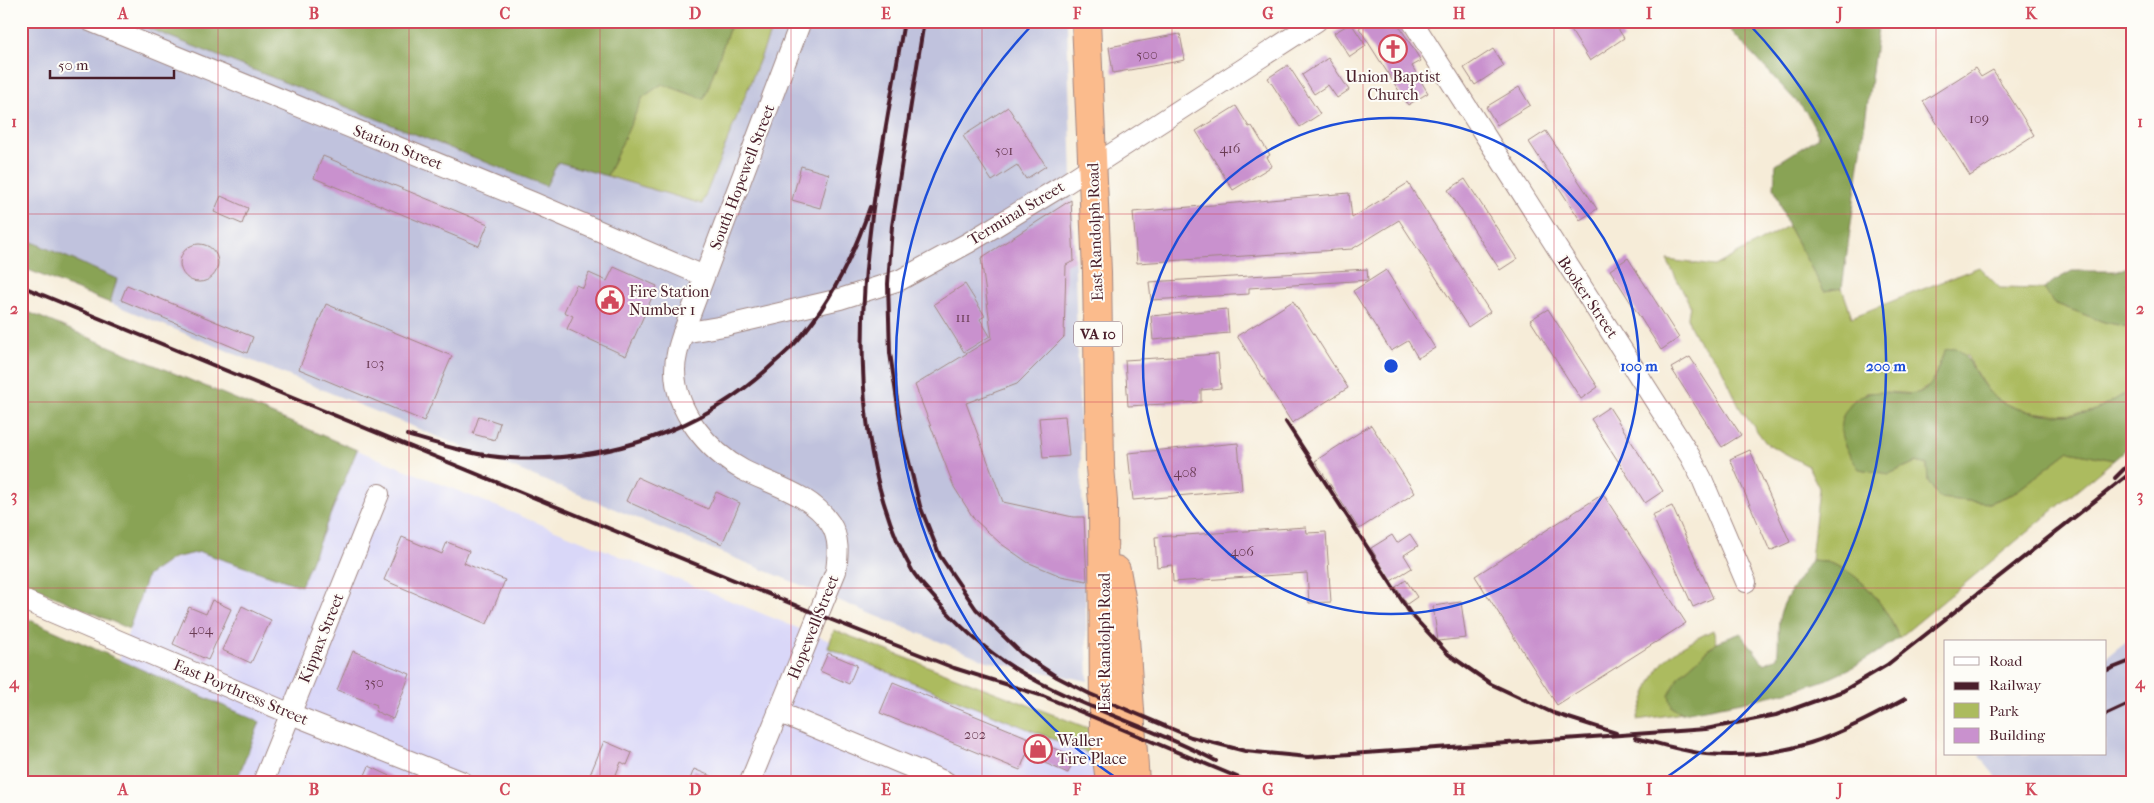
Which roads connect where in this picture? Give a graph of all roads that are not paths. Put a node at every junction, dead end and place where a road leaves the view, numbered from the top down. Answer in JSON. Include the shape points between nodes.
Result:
{"nodes":[{"id":1,"x":90,"y":21,"type":"edge"},
{"id":2,"x":801,"y":21,"type":"edge"},
{"id":3,"x":1086,"y":21,"type":"edge"},
{"id":4,"x":1317,"y":21,"type":"edge"},
{"id":5,"x":1412,"y":21,"type":"edge"},
{"id":6,"x":1092,"y":166,"type":"junction"},
{"id":7,"x":704,"y":276,"type":"junction"},
{"id":8,"x":683,"y":333,"type":"junction"},
{"id":9,"x":379,"y":494,"type":"dead end"},
{"id":10,"x":1103,"y":502,"type":"junction"},
{"id":11,"x":1746,"y":582,"type":"dead end"},
{"id":12,"x":21,"y":599,"type":"edge"},
{"id":13,"x":778,"y":712,"type":"junction"},
{"id":14,"x":291,"y":714,"type":"junction"},
{"id":15,"x":262,"y":782,"type":"edge"},
{"id":16,"x":463,"y":782,"type":"edge"},
{"id":17,"x":750,"y":782,"type":"edge"},
{"id":18,"x":946,"y":782,"type":"edge"},
{"id":19,"x":1110,"y":782,"type":"edge"},
{"id":20,"x":1135,"y":782,"type":"edge"}],
"edges":[{"from":1,"to":7,"type":"street","name":"Station Street"},
{"from":2,"to":7,"type":"street","name":"South Hopewell Street"},
{"from":3,"to":6,"type":"highway","name":"East Randolph Road","number":"VA 10"},
{"from":4,"to":6,"type":"street","name":"Terminal Street"},
{"from":5,"to":11,"type":"street","name":"Booker Street","via":[[1690,456]]},
{"from":6,"to":8,"type":"street","name":"Terminal Street","via":[[900,280],[840,299]]},
{"from":6,"to":10,"type":"highway","name":"East Randolph Road","number":"VA 10","via":[[1098,272]]},
{"from":7,"to":8,"type":"street","name":"South Hopewell Street"},
{"from":8,"to":13,"type":"street","name":"Hopewell Street","via":[[677,352],[676,387],[696,428],[711,446],[736,465],[793,493],[819,510],[831,524],[836,538],[839,553],[836,571]]},
{"from":9,"to":14,"type":"street","name":"Kippax Street"},
{"from":10,"to":19,"type":"highway","name":"East Randolph Road","number":"VA 10","via":[[1104,734]]},
{"from":10,"to":20,"type":"highway","name":"East Randolph Road","number":"VA 10","via":[[1123,609]]},
{"from":12,"to":14,"type":"street","name":"East Poythress Street"},
{"from":13,"to":17,"type":"street","name":"Hopewell Street"},
{"from":13,"to":18,"type":"street"},
{"from":14,"to":15,"type":"street","name":"Kippax Street"},
{"from":14,"to":16,"type":"street","name":"East Poythress Street"}]}
